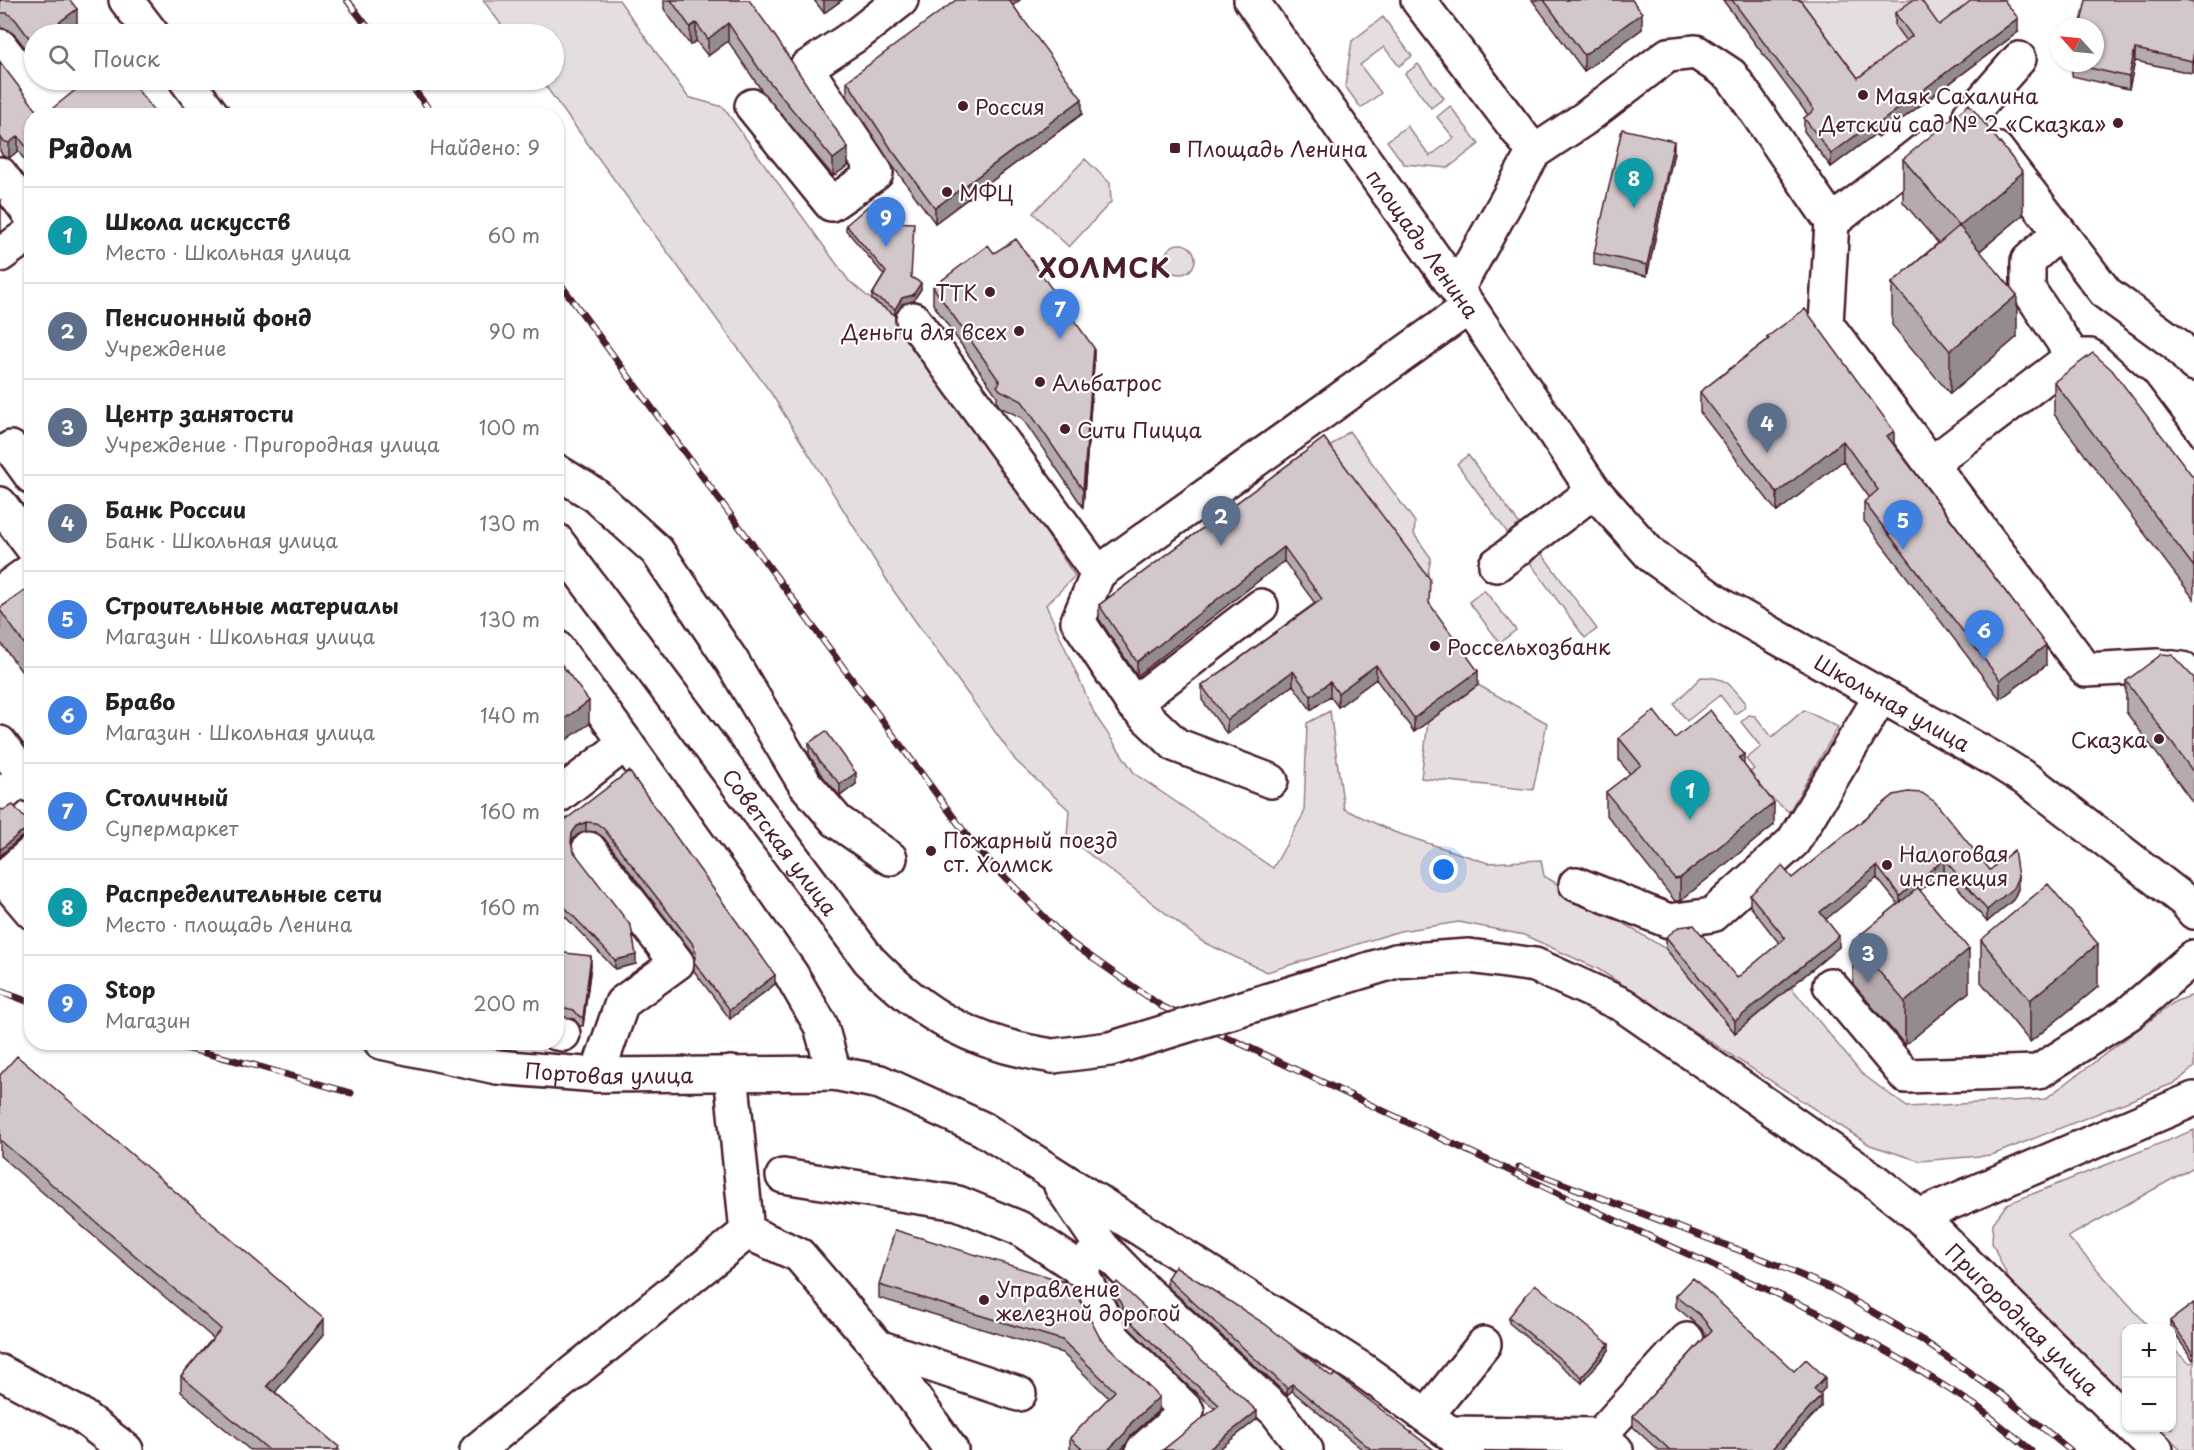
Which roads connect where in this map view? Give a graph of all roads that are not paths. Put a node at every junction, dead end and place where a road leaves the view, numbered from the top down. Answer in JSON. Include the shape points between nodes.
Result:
{"nodes":[{"id":1,"x":901,"y":0,"type":"edge"},
{"id":2,"x":1254,"y":0,"type":"edge"},
{"id":3,"x":1418,"y":0,"type":"edge"},
{"id":4,"x":0,"y":46,"type":"edge"},
{"id":5,"x":2019,"y":59,"type":"dead end"},
{"id":6,"x":24,"y":77,"type":"edge"},
{"id":7,"x":34,"y":90,"type":"edge"},
{"id":8,"x":59,"y":90,"type":"edge"},
{"id":9,"x":194,"y":90,"type":"edge"},
{"id":10,"x":752,"y":106,"type":"dead end"},
{"id":11,"x":207,"y":108,"type":"edge"},
{"id":12,"x":1970,"y":115,"type":"junction"},
{"id":13,"x":1534,"y":152,"type":"junction"},
{"id":14,"x":0,"y":174,"type":"edge"},
{"id":15,"x":24,"y":206,"type":"edge"},
{"id":16,"x":1832,"y":222,"type":"junction"},
{"id":17,"x":2059,"y":233,"type":"junction"},
{"id":18,"x":24,"y":238,"type":"edge"},
{"id":19,"x":0,"y":255,"type":"edge"},
{"id":20,"x":1463,"y":298,"type":"junction"},
{"id":21,"x":913,"y":319,"type":"dead end"},
{"id":22,"x":2073,"y":356,"type":"junction"},
{"id":23,"x":2194,"y":364,"type":"edge"},
{"id":24,"x":11,"y":448,"type":"dead end"},
{"id":25,"x":1931,"y":464,"type":"junction"},
{"id":26,"x":24,"y":466,"type":"edge"},
{"id":27,"x":564,"y":476,"type":"edge"},
{"id":28,"x":2194,"y":476,"type":"edge"},
{"id":29,"x":1594,"y":491,"type":"junction"},
{"id":30,"x":0,"y":504,"type":"edge"},
{"id":31,"x":24,"y":536,"type":"edge"},
{"id":32,"x":564,"y":551,"type":"edge"},
{"id":33,"x":1496,"y":565,"type":"dead end"},
{"id":34,"x":1098,"y":573,"type":"junction"},
{"id":35,"x":24,"y":576,"type":"edge"},
{"id":36,"x":0,"y":593,"type":"edge"},
{"id":37,"x":1261,"y":606,"type":"dead end"},
{"id":38,"x":564,"y":658,"type":"edge"},
{"id":39,"x":2194,"y":685,"type":"edge"},
{"id":40,"x":1881,"y":696,"type":"junction"},
{"id":41,"x":1133,"y":704,"type":"junction"},
{"id":42,"x":0,"y":743,"type":"edge"},
{"id":43,"x":626,"y":743,"type":"junction"},
{"id":44,"x":24,"y":776,"type":"edge"},
{"id":45,"x":1271,"y":781,"type":"dead end"},
{"id":46,"x":24,"y":783,"type":"edge"},
{"id":47,"x":564,"y":791,"type":"edge"},
{"id":48,"x":0,"y":797,"type":"edge"},
{"id":49,"x":589,"y":849,"type":"dead end"},
{"id":50,"x":890,"y":858,"type":"dead end"},
{"id":51,"x":24,"y":860,"type":"edge"},
{"id":52,"x":1576,"y":884,"type":"dead end"},
{"id":53,"x":24,"y":903,"type":"edge"},
{"id":54,"x":2194,"y":912,"type":"edge"},
{"id":55,"x":2194,"y":957,"type":"edge"},
{"id":56,"x":1396,"y":961,"type":"joint"},
{"id":57,"x":1830,"y":985,"type":"dead end"},
{"id":58,"x":418,"y":1050,"type":"edge"},
{"id":59,"x":731,"y":1073,"type":"junction"},
{"id":60,"x":834,"y":1073,"type":"junction"},
{"id":61,"x":597,"y":1075,"type":"junction"},
{"id":62,"x":2194,"y":1099,"type":"edge"},
{"id":63,"x":1054,"y":1175,"type":"junction"},
{"id":64,"x":783,"y":1176,"type":"dead end"},
{"id":65,"x":1919,"y":1216,"type":"junction"},
{"id":66,"x":747,"y":1232,"type":"junction"},
{"id":67,"x":1091,"y":1257,"type":"junction"},
{"id":68,"x":1687,"y":1340,"type":"dead end"},
{"id":69,"x":1484,"y":1344,"type":"dead end"},
{"id":70,"x":878,"y":1347,"type":"junction"},
{"id":71,"x":0,"y":1372,"type":"edge"},
{"id":72,"x":1019,"y":1394,"type":"dead end"},
{"id":73,"x":2122,"y":1416,"type":"edge"},
{"id":74,"x":2137,"y":1432,"type":"edge"},
{"id":75,"x":1448,"y":1433,"type":"edge"},
{"id":76,"x":1608,"y":1443,"type":"edge"},
{"id":77,"x":126,"y":1450,"type":"edge"},
{"id":78,"x":477,"y":1450,"type":"edge"},
{"id":79,"x":951,"y":1450,"type":"edge"},
{"id":80,"x":1143,"y":1450,"type":"edge"},
{"id":81,"x":1306,"y":1450,"type":"edge"},
{"id":82,"x":2156,"y":1450,"type":"edge"}],
"edges":[{"from":1,"to":10,"type":"main road","via":[[806,68],[876,173],[858,186],[831,204]]},
{"from":2,"to":20,"type":"main road","name":"площадь Ленина"},
{"from":3,"to":13,"type":"main road"},
{"from":4,"to":6,"type":"main road"},
{"from":5,"to":12,"type":"main road"},
{"from":7,"to":8,"type":"main road","via":[[43,102]]},
{"from":9,"to":11,"type":"main road"},
{"from":12,"to":16,"type":"main road"},
{"from":12,"to":17,"type":"main road"},
{"from":13,"to":16,"type":"main road","via":[[1668,55],[1696,52],[1731,75]]},
{"from":13,"to":20,"type":"main road"},
{"from":14,"to":15,"type":"main road"},
{"from":16,"to":25,"type":"main road","via":[[1826,324]]},
{"from":17,"to":22,"type":"main road","via":[[2028,261],[2028,289]]},
{"from":17,"to":23,"type":"main road","via":[[2106,293],[2177,345]]},
{"from":18,"to":19,"type":"main road"},
{"from":20,"to":29,"type":"main road","name":"площадь Ленина"},
{"from":20,"to":34,"type":"main road"},
{"from":21,"to":34,"type":"main road"},
{"from":22,"to":25,"type":"main road"},
{"from":22,"to":28,"type":"main road","via":[[2090,356],[2132,394]]},
{"from":24,"to":26,"type":"main road"},
{"from":25,"to":39,"type":"main road","via":[[2086,670],[2157,666],[2182,669]]},
{"from":27,"to":50,"type":"main road","via":[[595,495],[657,551],[731,660],[805,784],[837,821]]},
{"from":29,"to":33,"type":"main road"},
{"from":29,"to":40,"type":"main road","name":"Школьная улица","via":[[1652,556],[1713,600]]},
{"from":30,"to":31,"type":"main road"},
{"from":32,"to":56,"type":"main road","name":"Советская улица","bridge":true,"via":[[869,960],[897,989],[933,1015],[971,1035],[1019,1051],[1053,1056],[1110,1048]]},
{"from":34,"to":41,"type":"main road","via":[[1078,621]]},
{"from":35,"to":36,"type":"main road"},
{"from":37,"to":41,"type":"main road"},
{"from":38,"to":43,"type":"main road"},
{"from":40,"to":52,"type":"main road","via":[[1793,842],[1712,915],[1669,921]]},
{"from":40,"to":54,"type":"main road","name":"Школьная улица","via":[[2032,783]]},
{"from":41,"to":45,"type":"main road","via":[[1176,745]]},
{"from":42,"to":44,"type":"main road"},
{"from":43,"to":47,"type":"main road"},
{"from":43,"to":60,"type":"main road","via":[[791,974],[821,1026]]},
{"from":46,"to":48,"type":"main road"},
{"from":49,"to":61,"type":"main road","via":[[677,963],[622,1003]]},
{"from":51,"to":53,"type":"main road","via":[[3,878]]},
{"from":55,"to":57,"type":"main road","via":[[2128,1014],[2038,1072],[1906,1076]]},
{"from":56,"to":65,"type":"main road","name":"Пригородная улица","via":[[1469,956],[1535,966],[1623,1005],[1871,1178]]},
{"from":58,"to":61,"type":"main road","name":"Портовая улица","via":[[497,1067]]},
{"from":59,"to":60,"type":"main road","name":"Портовая улица"},
{"from":59,"to":61,"type":"main road","name":"Портовая улица"},
{"from":59,"to":66,"type":"main road"},
{"from":60,"to":63,"type":"main road","name":"Портовая улица","via":[[880,1082],[973,1125]]},
{"from":62,"to":65,"type":"main road"},
{"from":63,"to":67,"type":"main road"},
{"from":63,"to":75,"type":"main road","name":"Портовая улица","via":[[1360,1369]]},
{"from":64,"to":67,"type":"main road","via":[[958,1203]]},
{"from":65,"to":73,"type":"main road","name":"Пригородная улица"},
{"from":66,"to":70,"type":"main road","via":[[799,1255]]},
{"from":66,"to":78,"type":"main road"},
{"from":67,"to":80,"type":"main road","via":[[1113,1338],[1187,1411]]},
{"from":67,"to":81,"type":"main road","via":[[1146,1292],[1276,1411]]},
{"from":68,"to":76,"type":"main road"},
{"from":69,"to":75,"type":"main road"},
{"from":70,"to":72,"type":"main road"},
{"from":70,"to":79,"type":"main road"},
{"from":71,"to":77,"type":"main road","via":[[79,1414]]},
{"from":74,"to":82,"type":"main road"},
{"from":75,"to":76,"type":"main road","via":[[1560,1423]]}]}
